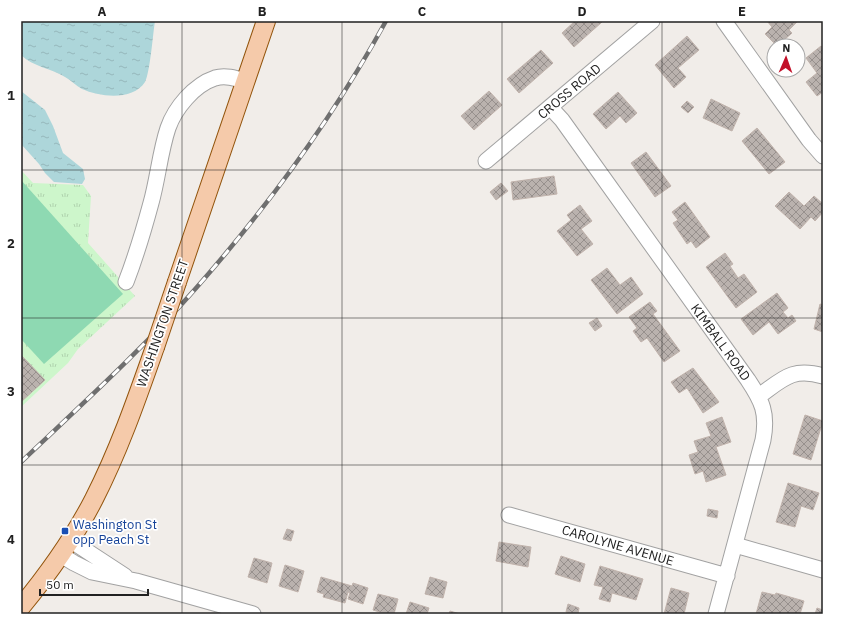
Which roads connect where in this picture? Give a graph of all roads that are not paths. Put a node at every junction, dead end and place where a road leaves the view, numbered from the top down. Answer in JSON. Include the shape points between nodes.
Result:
{"nodes":[{"id":1,"x":266,"y":21,"type":"edge"},
{"id":2,"x":652,"y":21,"type":"edge"},
{"id":3,"x":724,"y":21,"type":"edge"},
{"id":4,"x":245,"y":81,"type":"junction"},
{"id":5,"x":550,"y":107,"type":"junction"},
{"id":6,"x":823,"y":156,"type":"edge"},
{"id":7,"x":486,"y":161,"type":"dead end"},
{"id":8,"x":126,"y":282,"type":"dead end"},
{"id":9,"x":823,"y":376,"type":"edge"},
{"id":10,"x":759,"y":396,"type":"junction"},
{"id":11,"x":509,"y":515,"type":"dead end"},
{"id":12,"x":735,"y":545,"type":"junction"},
{"id":13,"x":66,"y":548,"type":"junction"},
{"id":14,"x":823,"y":570,"type":"edge"},
{"id":15,"x":727,"y":576,"type":"junction"},
{"id":16,"x":21,"y":607,"type":"edge"},
{"id":17,"x":253,"y":614,"type":"edge"},
{"id":18,"x":716,"y":614,"type":"edge"}],
"edges":[{"from":1,"to":4,"type":"main road","name":"WASHINGTON STREET"},
{"from":2,"to":5,"type":"street","name":"CROSS ROAD"},
{"from":3,"to":6,"type":"street"},
{"from":4,"to":8,"type":"street","via":[[229,77],[215,78],[196,89],[176,111],[168,129],[151,203]]},
{"from":4,"to":13,"type":"main road","name":"WASHINGTON STREET","bridge":true,"via":[[155,347],[114,457],[94,500]]},
{"from":5,"to":7,"type":"street","name":"CROSS ROAD"},
{"from":5,"to":10,"type":"street","name":"KIMBALL ROAD","via":[[562,120]]},
{"from":9,"to":10,"type":"street","via":[[806,372],[792,374]]},
{"from":10,"to":12,"type":"street","name":"KIMBALL ROAD","via":[[765,414],[765,430]]},
{"from":11,"to":15,"type":"street","name":"CAROLYNE AVENUE"},
{"from":12,"to":14,"type":"street"},
{"from":12,"to":15,"type":"street","name":"KIMBALL ROAD"},
{"from":13,"to":16,"type":"main road","name":"WASHINGTON STREET"},
{"from":13,"to":17,"type":"street","via":[[74,563],[92,572],[136,581]]},
{"from":15,"to":18,"type":"street","name":"KIMBALL ROAD"}]}
